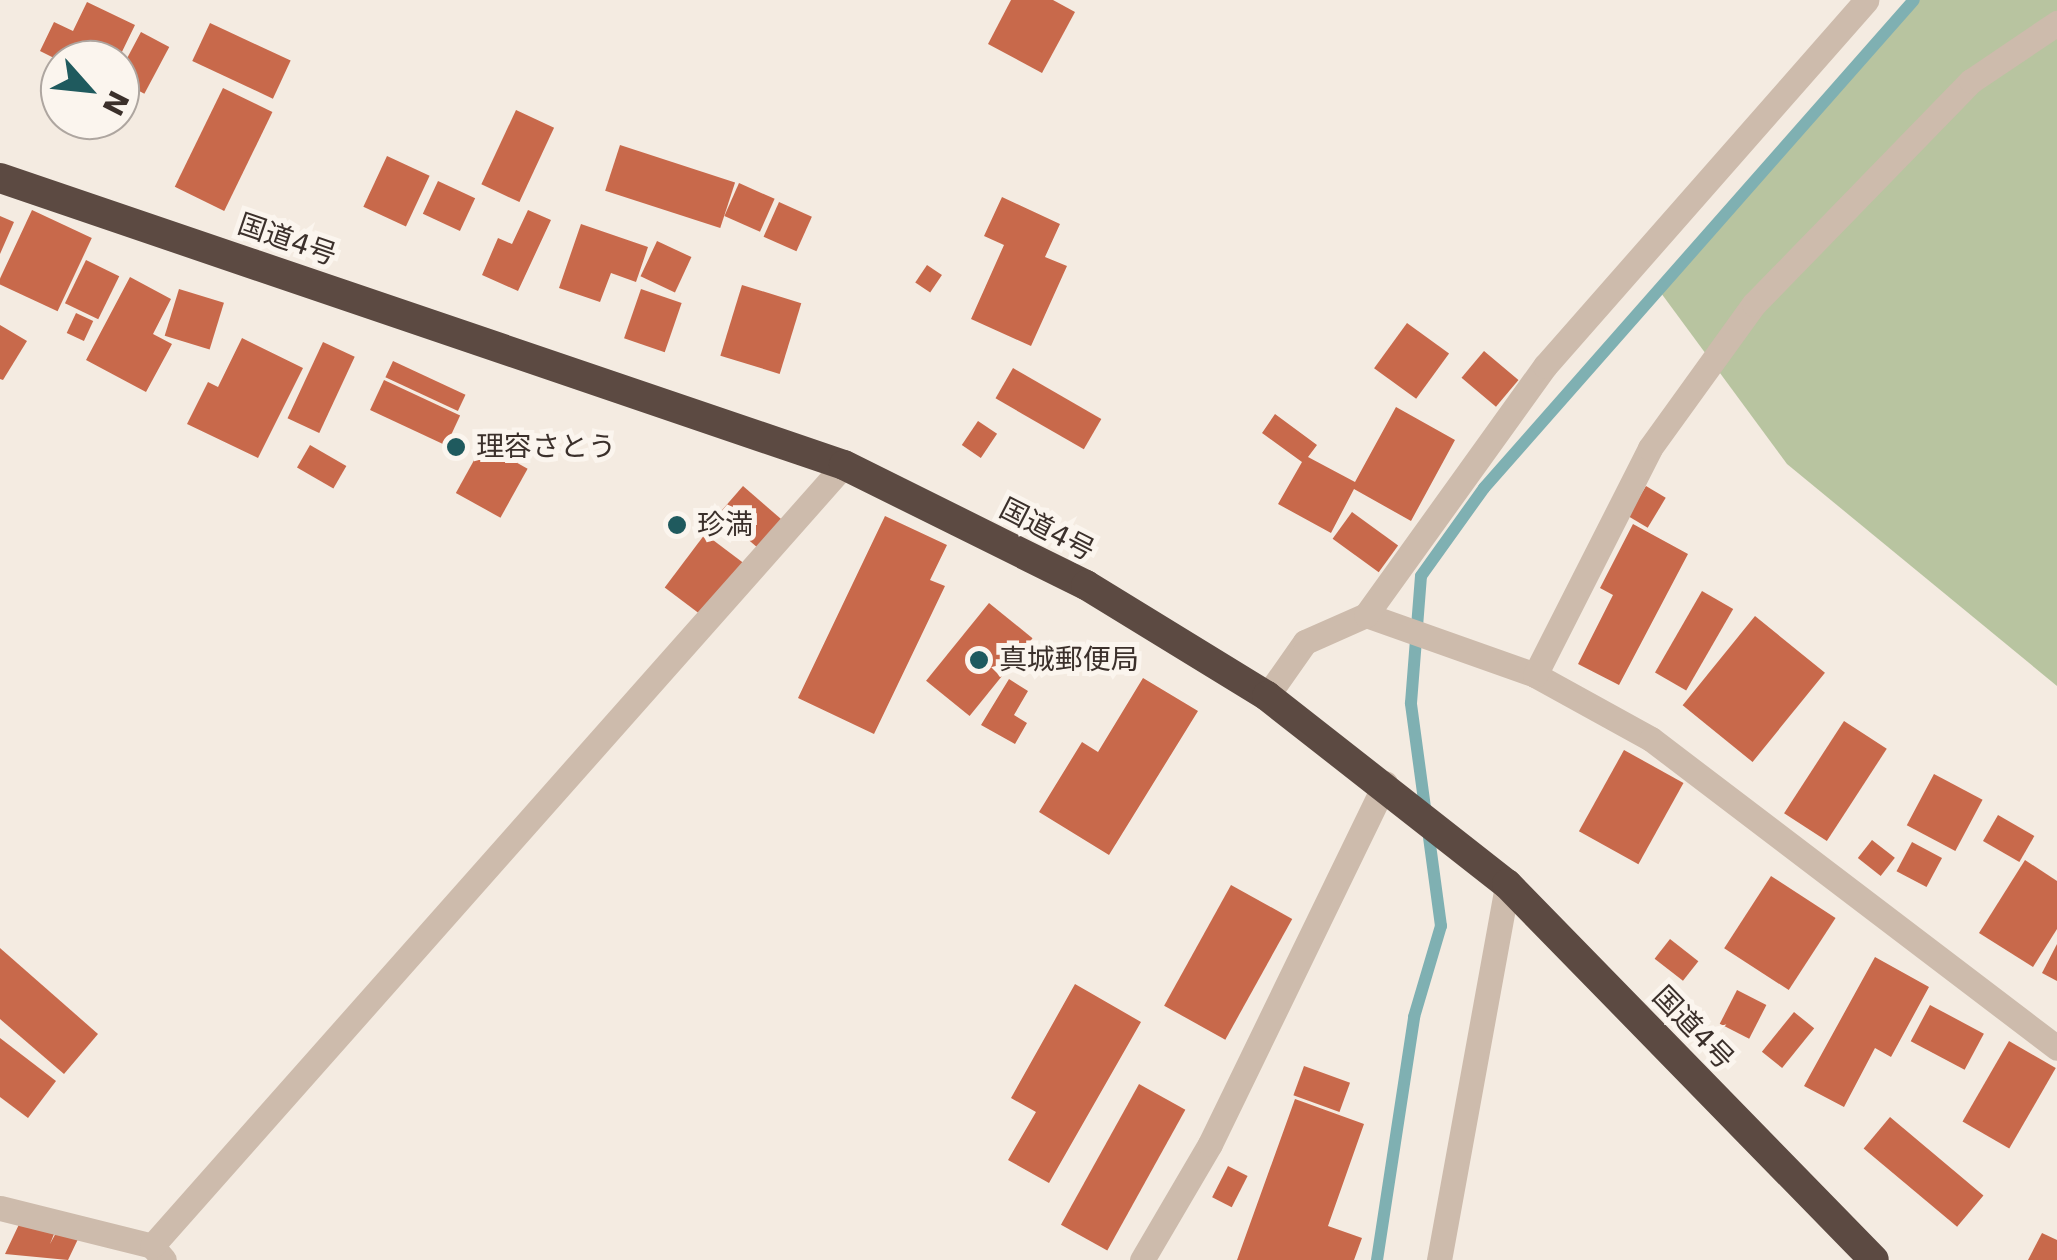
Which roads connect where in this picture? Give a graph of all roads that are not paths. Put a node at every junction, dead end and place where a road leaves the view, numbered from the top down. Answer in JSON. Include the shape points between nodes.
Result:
{"nodes":[{"id":1,"x":1867,"y":0,"type":"edge"},
{"id":2,"x":2057,"y":23,"type":"edge"},
{"id":3,"x":0,"y":178,"type":"edge"},
{"id":4,"x":844,"y":465,"type":"junction"},
{"id":5,"x":1378,"y":619,"type":"junction"},
{"id":6,"x":1535,"y":675,"type":"junction"},
{"id":7,"x":1267,"y":696,"type":"junction"},
{"id":8,"x":1392,"y":788,"type":"junction"},
{"id":9,"x":1507,"y":884,"type":"junction"},
{"id":10,"x":2057,"y":1048,"type":"edge"},
{"id":11,"x":0,"y":1208,"type":"edge"},
{"id":12,"x":158,"y":1253,"type":"edge"},
{"id":13,"x":1142,"y":1260,"type":"edge"},
{"id":14,"x":1439,"y":1260,"type":"edge"},
{"id":15,"x":1874,"y":1260,"type":"edge"}],
"edges":[{"from":1,"to":5,"type":"street","via":[[1545,366]]},
{"from":2,"to":6,"type":"street","via":[[1972,82],[1754,304],[1650,448]]},
{"from":3,"to":4,"type":"highway","name":"国道4号"},
{"from":4,"to":7,"type":"highway","name":"国道4号","via":[[1086,585]]},
{"from":4,"to":12,"type":"street"},
{"from":5,"to":6,"type":"street"},
{"from":5,"to":7,"type":"street","via":[[1305,642]]},
{"from":6,"to":10,"type":"street","via":[[1651,740]]},
{"from":7,"to":8,"type":"highway","name":"国道4号"},
{"from":8,"to":9,"type":"highway","name":"国道4号"},
{"from":8,"to":13,"type":"street","via":[[1210,1144]]},
{"from":9,"to":14,"type":"street"},
{"from":9,"to":15,"type":"highway","name":"国道4号"},
{"from":11,"to":12,"type":"street"}]}
